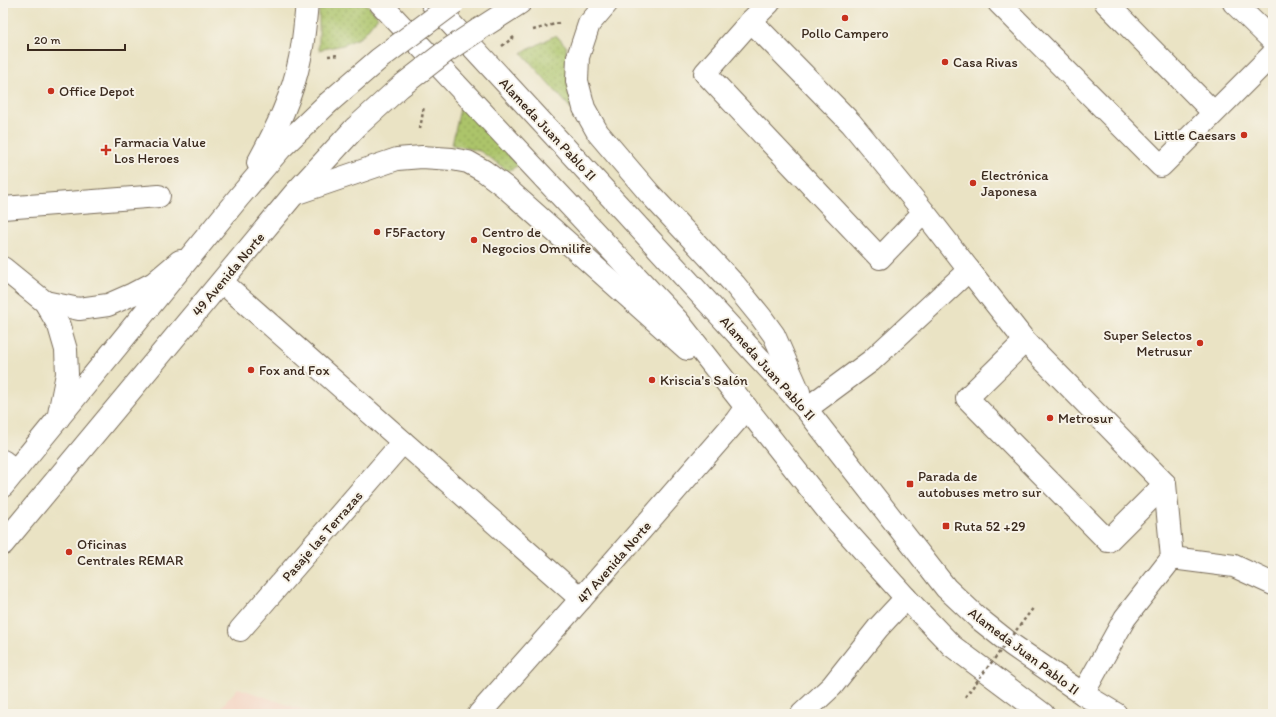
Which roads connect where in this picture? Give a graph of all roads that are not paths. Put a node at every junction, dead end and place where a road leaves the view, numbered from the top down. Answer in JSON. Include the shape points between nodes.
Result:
{"nodes":[{"id":1,"x":307,"y":3,"type":"edge"},
{"id":2,"x":380,"y":3,"type":"edge"},
{"id":3,"x":432,"y":3,"type":"edge"},
{"id":4,"x":454,"y":3,"type":"edge"},
{"id":5,"x":520,"y":3,"type":"edge"},
{"id":6,"x":607,"y":3,"type":"edge"},
{"id":7,"x":769,"y":3,"type":"edge"},
{"id":8,"x":999,"y":3,"type":"edge"},
{"id":9,"x":1106,"y":3,"type":"edge"},
{"id":10,"x":1234,"y":3,"type":"edge"},
{"id":11,"x":751,"y":21,"type":"junction"},
{"id":12,"x":1273,"y":41,"type":"edge"},
{"id":13,"x":1273,"y":54,"type":"edge"},
{"id":14,"x":1213,"y":112,"type":"junction"},
{"id":15,"x":294,"y":194,"type":"junction"},
{"id":16,"x":159,"y":196,"type":"dead end"},
{"id":17,"x":239,"y":197,"type":"junction"},
{"id":18,"x":3,"y":208,"type":"edge"},
{"id":19,"x":924,"y":212,"type":"junction"},
{"id":20,"x":199,"y":246,"type":"junction"},
{"id":21,"x":3,"y":268,"type":"edge"},
{"id":22,"x":969,"y":270,"type":"junction"},
{"id":23,"x":222,"y":282,"type":"junction"},
{"id":24,"x":45,"y":302,"type":"junction"},
{"id":25,"x":1025,"y":341,"type":"junction"},
{"id":26,"x":715,"y":367,"type":"junction"},
{"id":27,"x":746,"y":407,"type":"junction"},
{"id":28,"x":806,"y":409,"type":"junction"},
{"id":29,"x":58,"y":419,"type":"junction"},
{"id":30,"x":403,"y":442,"type":"junction"},
{"id":31,"x":7,"y":473,"type":"edge"},
{"id":32,"x":1165,"y":484,"type":"junction"},
{"id":33,"x":3,"y":544,"type":"edge"},
{"id":34,"x":1172,"y":558,"type":"junction"},
{"id":35,"x":1273,"y":584,"type":"edge"},
{"id":36,"x":906,"y":598,"type":"junction"},
{"id":37,"x":581,"y":599,"type":"junction"},
{"id":38,"x":240,"y":630,"type":"dead end"},
{"id":39,"x":1083,"y":694,"type":"junction"},
{"id":40,"x":479,"y":714,"type":"edge"},
{"id":41,"x":802,"y":714,"type":"edge"},
{"id":42,"x":1043,"y":714,"type":"edge"},
{"id":43,"x":1116,"y":714,"type":"edge"}],
"edges":[{"from":1,"to":17,"type":"main road","via":[[300,58],[287,104],[268,146]]},
{"from":2,"to":26,"type":"main road","via":[[678,321]]},
{"from":3,"to":28,"type":"main road","name":"Alameda Juan Pablo II"},
{"from":4,"to":17,"type":"main road","bridge":true,"via":[[379,59],[327,104],[281,148]]},
{"from":5,"to":15,"type":"main road","name":"49 Avenida Norte","bridge":true,"via":[[445,52],[400,87],[355,128]]},
{"from":6,"to":28,"type":"main road","via":[[589,24],[578,57],[577,81],[584,108],[598,133],[761,317],[774,335]]},
{"from":7,"to":11,"type":"main road"},
{"from":8,"to":14,"type":"main road","via":[[1161,166]]},
{"from":9,"to":14,"type":"main road"},
{"from":10,"to":12,"type":"main road"},
{"from":11,"to":19,"type":"main road","via":[[851,123]]},
{"from":11,"to":19,"type":"main road","via":[[705,74],[880,258]]},
{"from":13,"to":14,"type":"main road"},
{"from":15,"to":23,"type":"main road","name":"49 Avenida Norte"},
{"from":15,"to":26,"type":"main road","via":[[397,159],[422,157],[468,162],[504,186],[689,351]]},
{"from":16,"to":18,"type":"main road"},
{"from":17,"to":20,"type":"main road"},
{"from":19,"to":22,"type":"main road"},
{"from":20,"to":24,"type":"main road","via":[[154,283],[108,305],[79,309]]},
{"from":20,"to":29,"type":"main road"},
{"from":21,"to":24,"type":"main road"},
{"from":22,"to":25,"type":"main road"},
{"from":22,"to":28,"type":"main road","via":[[871,361]]},
{"from":23,"to":30,"type":"main road"},
{"from":23,"to":33,"type":"main road","name":"49 Avenida Norte"},
{"from":24,"to":29,"type":"main road","via":[[59,326],[66,350],[67,374]]},
{"from":25,"to":32,"type":"main road"},
{"from":25,"to":32,"type":"main road","via":[[967,398],[1108,541]]},
{"from":26,"to":27,"type":"main road"},
{"from":27,"to":36,"type":"main road","via":[[828,511]]},
{"from":27,"to":37,"type":"main road","name":"47 Avenida Norte"},
{"from":28,"to":39,"type":"main road","name":"Alameda Juan Pablo II","via":[[946,588],[1012,645]]},
{"from":29,"to":31,"type":"main road"},
{"from":30,"to":37,"type":"main road"},
{"from":30,"to":38,"type":"main road","name":"Pasaje las Terrazas"},
{"from":32,"to":34,"type":"main road"},
{"from":34,"to":35,"type":"main road","via":[[1234,566]]},
{"from":34,"to":39,"type":"main road","via":[[1125,618]]},
{"from":36,"to":41,"type":"main road","via":[[878,628],[832,686]]},
{"from":36,"to":42,"type":"main road","via":[[952,646]]},
{"from":37,"to":40,"type":"main road","name":"47 Avenida Norte"},
{"from":39,"to":43,"type":"main road","name":"Alameda Juan Pablo II"}]}
